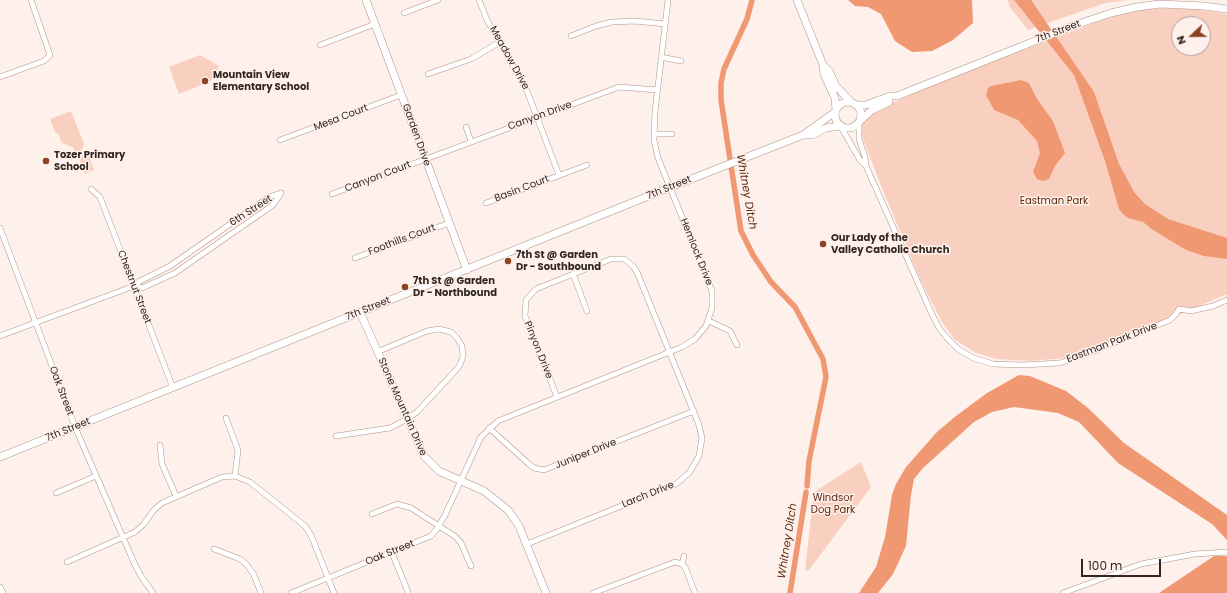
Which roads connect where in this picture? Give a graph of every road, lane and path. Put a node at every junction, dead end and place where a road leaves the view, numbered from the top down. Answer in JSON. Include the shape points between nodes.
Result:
{"nodes":[{"id":1,"x":31,"y":0,"type":"edge"},
{"id":2,"x":366,"y":0,"type":"edge"},
{"id":3,"x":438,"y":0,"type":"edge"},
{"id":4,"x":478,"y":0,"type":"edge"},
{"id":5,"x":668,"y":0,"type":"edge"},
{"id":6,"x":797,"y":0,"type":"edge"},
{"id":7,"x":1227,"y":9,"type":"edge"},
{"id":8,"x":404,"y":13,"type":"dead end"},
{"id":9,"x":375,"y":24,"type":"junction"},
{"id":10,"x":665,"y":24,"type":"junction"},
{"id":11,"x":571,"y":36,"type":"dead end"},
{"id":12,"x":500,"y":42,"type":"junction"},
{"id":13,"x":320,"y":45,"type":"dead end"},
{"id":14,"x":662,"y":57,"type":"junction"},
{"id":15,"x":681,"y":61,"type":"dead end"},
{"id":16,"x":823,"y":65,"type":"junction"},
{"id":17,"x":428,"y":74,"type":"dead end"},
{"id":18,"x":0,"y":77,"type":"edge"},
{"id":19,"x":658,"y":90,"type":"junction"},
{"id":20,"x":401,"y":95,"type":"junction"},
{"id":21,"x":897,"y":96,"type":"junction"},
{"id":22,"x":853,"y":103,"type":"junction"},
{"id":23,"x":835,"y":111,"type":"junction"},
{"id":24,"x":537,"y":117,"type":"junction"},
{"id":25,"x":859,"y":122,"type":"junction"},
{"id":26,"x":840,"y":126,"type":"junction"},
{"id":27,"x":466,"y":127,"type":"dead end"},
{"id":28,"x":654,"y":134,"type":"junction"},
{"id":29,"x":672,"y":134,"type":"dead end"},
{"id":30,"x":803,"y":135,"type":"junction"},
{"id":31,"x":280,"y":140,"type":"dead end"},
{"id":32,"x":471,"y":142,"type":"junction"},
{"id":33,"x":425,"y":159,"type":"junction"},
{"id":34,"x":587,"y":165,"type":"dead end"},
{"id":35,"x":866,"y":166,"type":"junction"},
{"id":36,"x":559,"y":176,"type":"junction"},
{"id":37,"x":671,"y":187,"type":"junction"},
{"id":38,"x":91,"y":189,"type":"dead end"},
{"id":39,"x":332,"y":194,"type":"dead end"},
{"id":40,"x":486,"y":203,"type":"dead end"},
{"id":41,"x":449,"y":222,"type":"junction"},
{"id":42,"x":0,"y":228,"type":"edge"},
{"id":43,"x":355,"y":258,"type":"dead end"},
{"id":44,"x":467,"y":270,"type":"junction"},
{"id":45,"x":573,"y":274,"type":"junction"},
{"id":46,"x":134,"y":286,"type":"junction"},
{"id":47,"x":1227,"y":300,"type":"edge"},
{"id":48,"x":588,"y":310,"type":"dead end"},
{"id":49,"x":360,"y":312,"type":"junction"},
{"id":50,"x":709,"y":321,"type":"junction"},
{"id":51,"x":35,"y":323,"type":"junction"},
{"id":52,"x":0,"y":336,"type":"edge"},
{"id":53,"x":737,"y":345,"type":"dead end"},
{"id":54,"x":377,"y":352,"type":"junction"},
{"id":55,"x":669,"y":352,"type":"junction"},
{"id":56,"x":173,"y":388,"type":"junction"},
{"id":57,"x":557,"y":397,"type":"junction"},
{"id":58,"x":694,"y":411,"type":"junction"},
{"id":59,"x":226,"y":418,"type":"dead end"},
{"id":60,"x":407,"y":419,"type":"junction"},
{"id":61,"x":75,"y":428,"type":"junction"},
{"id":62,"x":489,"y":428,"type":"junction"},
{"id":63,"x":336,"y":436,"type":"dead end"},
{"id":64,"x":160,"y":445,"type":"dead end"},
{"id":65,"x":0,"y":457,"type":"edge"},
{"id":66,"x":96,"y":476,"type":"junction"},
{"id":67,"x":235,"y":476,"type":"junction"},
{"id":68,"x":461,"y":481,"type":"junction"},
{"id":69,"x":56,"y":493,"type":"dead end"},
{"id":70,"x":176,"y":496,"type":"junction"},
{"id":71,"x":372,"y":514,"type":"dead end"},
{"id":72,"x":440,"y":525,"type":"junction"},
{"id":73,"x":123,"y":537,"type":"junction"},
{"id":74,"x":527,"y":544,"type":"junction"},
{"id":75,"x":214,"y":549,"type":"dead end"},
{"id":76,"x":392,"y":552,"type":"junction"},
{"id":77,"x":1227,"y":552,"type":"edge"},
{"id":78,"x":684,"y":556,"type":"dead end"},
{"id":79,"x":67,"y":562,"type":"dead end"},
{"id":80,"x":682,"y":564,"type":"junction"},
{"id":81,"x":471,"y":566,"type":"dead end"},
{"id":82,"x":328,"y":578,"type":"junction"},
{"id":83,"x":0,"y":587,"type":"edge"},
{"id":84,"x":408,"y":592,"type":"edge"},
{"id":85,"x":3,"y":593,"type":"edge"},
{"id":86,"x":153,"y":593,"type":"edge"},
{"id":87,"x":261,"y":593,"type":"edge"},
{"id":88,"x":291,"y":593,"type":"edge"},
{"id":89,"x":334,"y":593,"type":"edge"},
{"id":90,"x":546,"y":593,"type":"edge"},
{"id":91,"x":593,"y":593,"type":"edge"},
{"id":92,"x":696,"y":593,"type":"edge"},
{"id":93,"x":1063,"y":593,"type":"edge"}],
"edges":[{"from":1,"to":18,"type":"street","via":[[50,55],[44,62]]},
{"from":2,"to":9,"type":"street","name":"Garden Drive"},
{"from":3,"to":8,"type":"street"},
{"from":4,"to":12,"type":"street","name":"Meadow Drive"},
{"from":5,"to":10,"type":"street","name":"Hemlock Drive"},
{"from":6,"to":16,"type":"street"},
{"from":7,"to":21,"type":"street","name":"7th Street","via":[[1185,4],[1137,7],[1059,31]]},
{"from":9,"to":13,"type":"street"},
{"from":9,"to":20,"type":"street","name":"Garden Drive"},
{"from":10,"to":11,"type":"street","via":[[618,21]]},
{"from":10,"to":14,"type":"street","name":"Hemlock Drive"},
{"from":12,"to":17,"type":"street","via":[[471,59]]},
{"from":12,"to":24,"type":"street","name":"Meadow Drive","via":[[527,91]]},
{"from":14,"to":15,"type":"street"},
{"from":14,"to":19,"type":"street","name":"Hemlock Drive"},
{"from":16,"to":22,"type":"street","via":[[836,86]]},
{"from":16,"to":23,"type":"street","via":[[824,74],[835,98]]},
{"from":19,"to":24,"type":"street","name":"Canyon Drive","via":[[619,87]]},
{"from":19,"to":28,"type":"street","name":"Hemlock Drive"},
{"from":20,"to":31,"type":"street","name":"Mesa Court"},
{"from":20,"to":33,"type":"street","name":"Garden Drive"},
{"from":21,"to":22,"type":"street","name":"7th Street","via":[[866,105]]},
{"from":21,"to":25,"type":"street","name":"7th Street","via":[[872,110]]},
{"from":22,"to":23,"type":"street","via":[[842,103]]},
{"from":22,"to":25,"type":"street","via":[[861,114]]},
{"from":23,"to":26,"type":"street","via":[[836,121]]},
{"from":23,"to":30,"type":"street","name":"7th Street"},
{"from":24,"to":32,"type":"street","name":"Canyon Drive"},
{"from":24,"to":36,"type":"street","name":"Basin Court"},
{"from":25,"to":26,"type":"street","via":[[849,129]]},
{"from":25,"to":35,"type":"street","name":"Eastman Park Drive","via":[[858,139]]},
{"from":26,"to":30,"type":"street","name":"7th Street","via":[[826,128],[812,135]]},
{"from":26,"to":35,"type":"street","name":"Eastman Park Drive"},
{"from":27,"to":32,"type":"street"},
{"from":28,"to":29,"type":"street"},
{"from":28,"to":37,"type":"street","name":"Hemlock Drive","via":[[658,158]]},
{"from":30,"to":37,"type":"street","name":"7th Street"},
{"from":32,"to":33,"type":"street","name":"Canyon Drive"},
{"from":33,"to":39,"type":"street","name":"Canyon Court"},
{"from":33,"to":41,"type":"street","name":"Garden Drive"},
{"from":34,"to":36,"type":"street","name":"Basin Court"},
{"from":35,"to":47,"type":"street","name":"Eastman Park Drive","via":[[939,328],[958,349],[983,362],[1023,365],[1066,361],[1170,320],[1179,309],[1191,311]]},
{"from":36,"to":40,"type":"street","name":"Basin Court"},
{"from":37,"to":44,"type":"street","name":"7th Street"},
{"from":37,"to":50,"type":"street","name":"Hemlock Drive","via":[[712,291]]},
{"from":38,"to":46,"type":"street","name":"Chestnut Street","via":[[100,197]]},
{"from":41,"to":43,"type":"street","name":"Foothills Court"},
{"from":41,"to":44,"type":"street","name":"Garden Drive"},
{"from":42,"to":51,"type":"street","name":"Oak Street"},
{"from":44,"to":49,"type":"street","name":"7th Street"},
{"from":45,"to":48,"type":"street"},
{"from":45,"to":55,"type":"street","name":"Pinyon Drive","via":[[614,258],[624,260],[633,266],[638,272]]},
{"from":45,"to":57,"type":"street","name":"Pinyon Drive","via":[[533,291],[524,307],[525,316]]},
{"from":46,"to":46,"type":"street","name":"6th Street","via":[[142,288],[175,273],[273,205],[280,193],[269,196],[176,262],[140,280]]},
{"from":46,"to":51,"type":"street","name":"6th Street"},
{"from":46,"to":56,"type":"street","name":"Chestnut Street"},
{"from":49,"to":54,"type":"street","name":"Stone Mountain Drive"},
{"from":49,"to":56,"type":"street","name":"7th Street"},
{"from":50,"to":53,"type":"street","via":[[732,332]]},
{"from":50,"to":55,"type":"street","name":"Hemlock Drive","via":[[695,339]]},
{"from":51,"to":52,"type":"street","name":"6th Street"},
{"from":51,"to":61,"type":"street","name":"Oak Street"},
{"from":54,"to":60,"type":"street","name":"Stone Mountain Drive"},
{"from":54,"to":60,"type":"street","via":[[434,329],[451,332],[462,346],[463,356],[456,370],[417,412]]},
{"from":55,"to":57,"type":"street","name":"Hemlock Drive"},
{"from":55,"to":58,"type":"street","name":"Larch Drive"},
{"from":56,"to":61,"type":"street","name":"7th Street"},
{"from":57,"to":62,"type":"street","name":"Hemlock Drive","via":[[505,418]]},
{"from":58,"to":62,"type":"street","name":"Juniper Drive","via":[[544,470],[534,468]]},
{"from":58,"to":74,"type":"street","name":"Larch Drive","via":[[701,432],[701,446],[698,460],[684,478],[676,484]]},
{"from":59,"to":67,"type":"street","via":[[238,450]]},
{"from":60,"to":63,"type":"street","via":[[390,428]]},
{"from":60,"to":68,"type":"street","name":"Stone Mountain Drive","via":[[428,462],[439,471]]},
{"from":61,"to":65,"type":"street","name":"7th Street"},
{"from":61,"to":66,"type":"street","name":"Oak Street"},
{"from":62,"to":68,"type":"street","name":"Hemlock Drive","via":[[481,437]]},
{"from":64,"to":70,"type":"street","via":[[162,464]]},
{"from":66,"to":69,"type":"street"},
{"from":66,"to":73,"type":"street","name":"Oak Street"},
{"from":67,"to":70,"type":"street","via":[[222,477]]},
{"from":67,"to":82,"type":"street","via":[[250,482],[305,526]]},
{"from":68,"to":72,"type":"street","name":"Oak Street"},
{"from":68,"to":74,"type":"street","name":"Stone Mountain Drive","via":[[484,491],[502,504],[516,521]]},
{"from":70,"to":73,"type":"street","via":[[159,505],[141,528]]},
{"from":71,"to":72,"type":"street","via":[[397,504],[404,505]]},
{"from":72,"to":76,"type":"street","name":"Oak Street","via":[[425,539]]},
{"from":72,"to":81,"type":"street","via":[[461,543]]},
{"from":73,"to":79,"type":"street"},
{"from":73,"to":86,"type":"street","name":"Oak Street","via":[[140,576]]},
{"from":74,"to":90,"type":"street","name":"Stone Mountain Drive"},
{"from":75,"to":87,"type":"street","via":[[246,564],[253,573]]},
{"from":76,"to":82,"type":"street","name":"Oak Street"},
{"from":76,"to":84,"type":"street"},
{"from":77,"to":93,"type":"street","via":[[1195,554],[1141,564]]},
{"from":78,"to":80,"type":"street"},
{"from":80,"to":91,"type":"street","via":[[669,563]]},
{"from":80,"to":92,"type":"street"},
{"from":82,"to":88,"type":"street","name":"Oak Street"},
{"from":82,"to":89,"type":"street"},
{"from":83,"to":85,"type":"street"}]}
